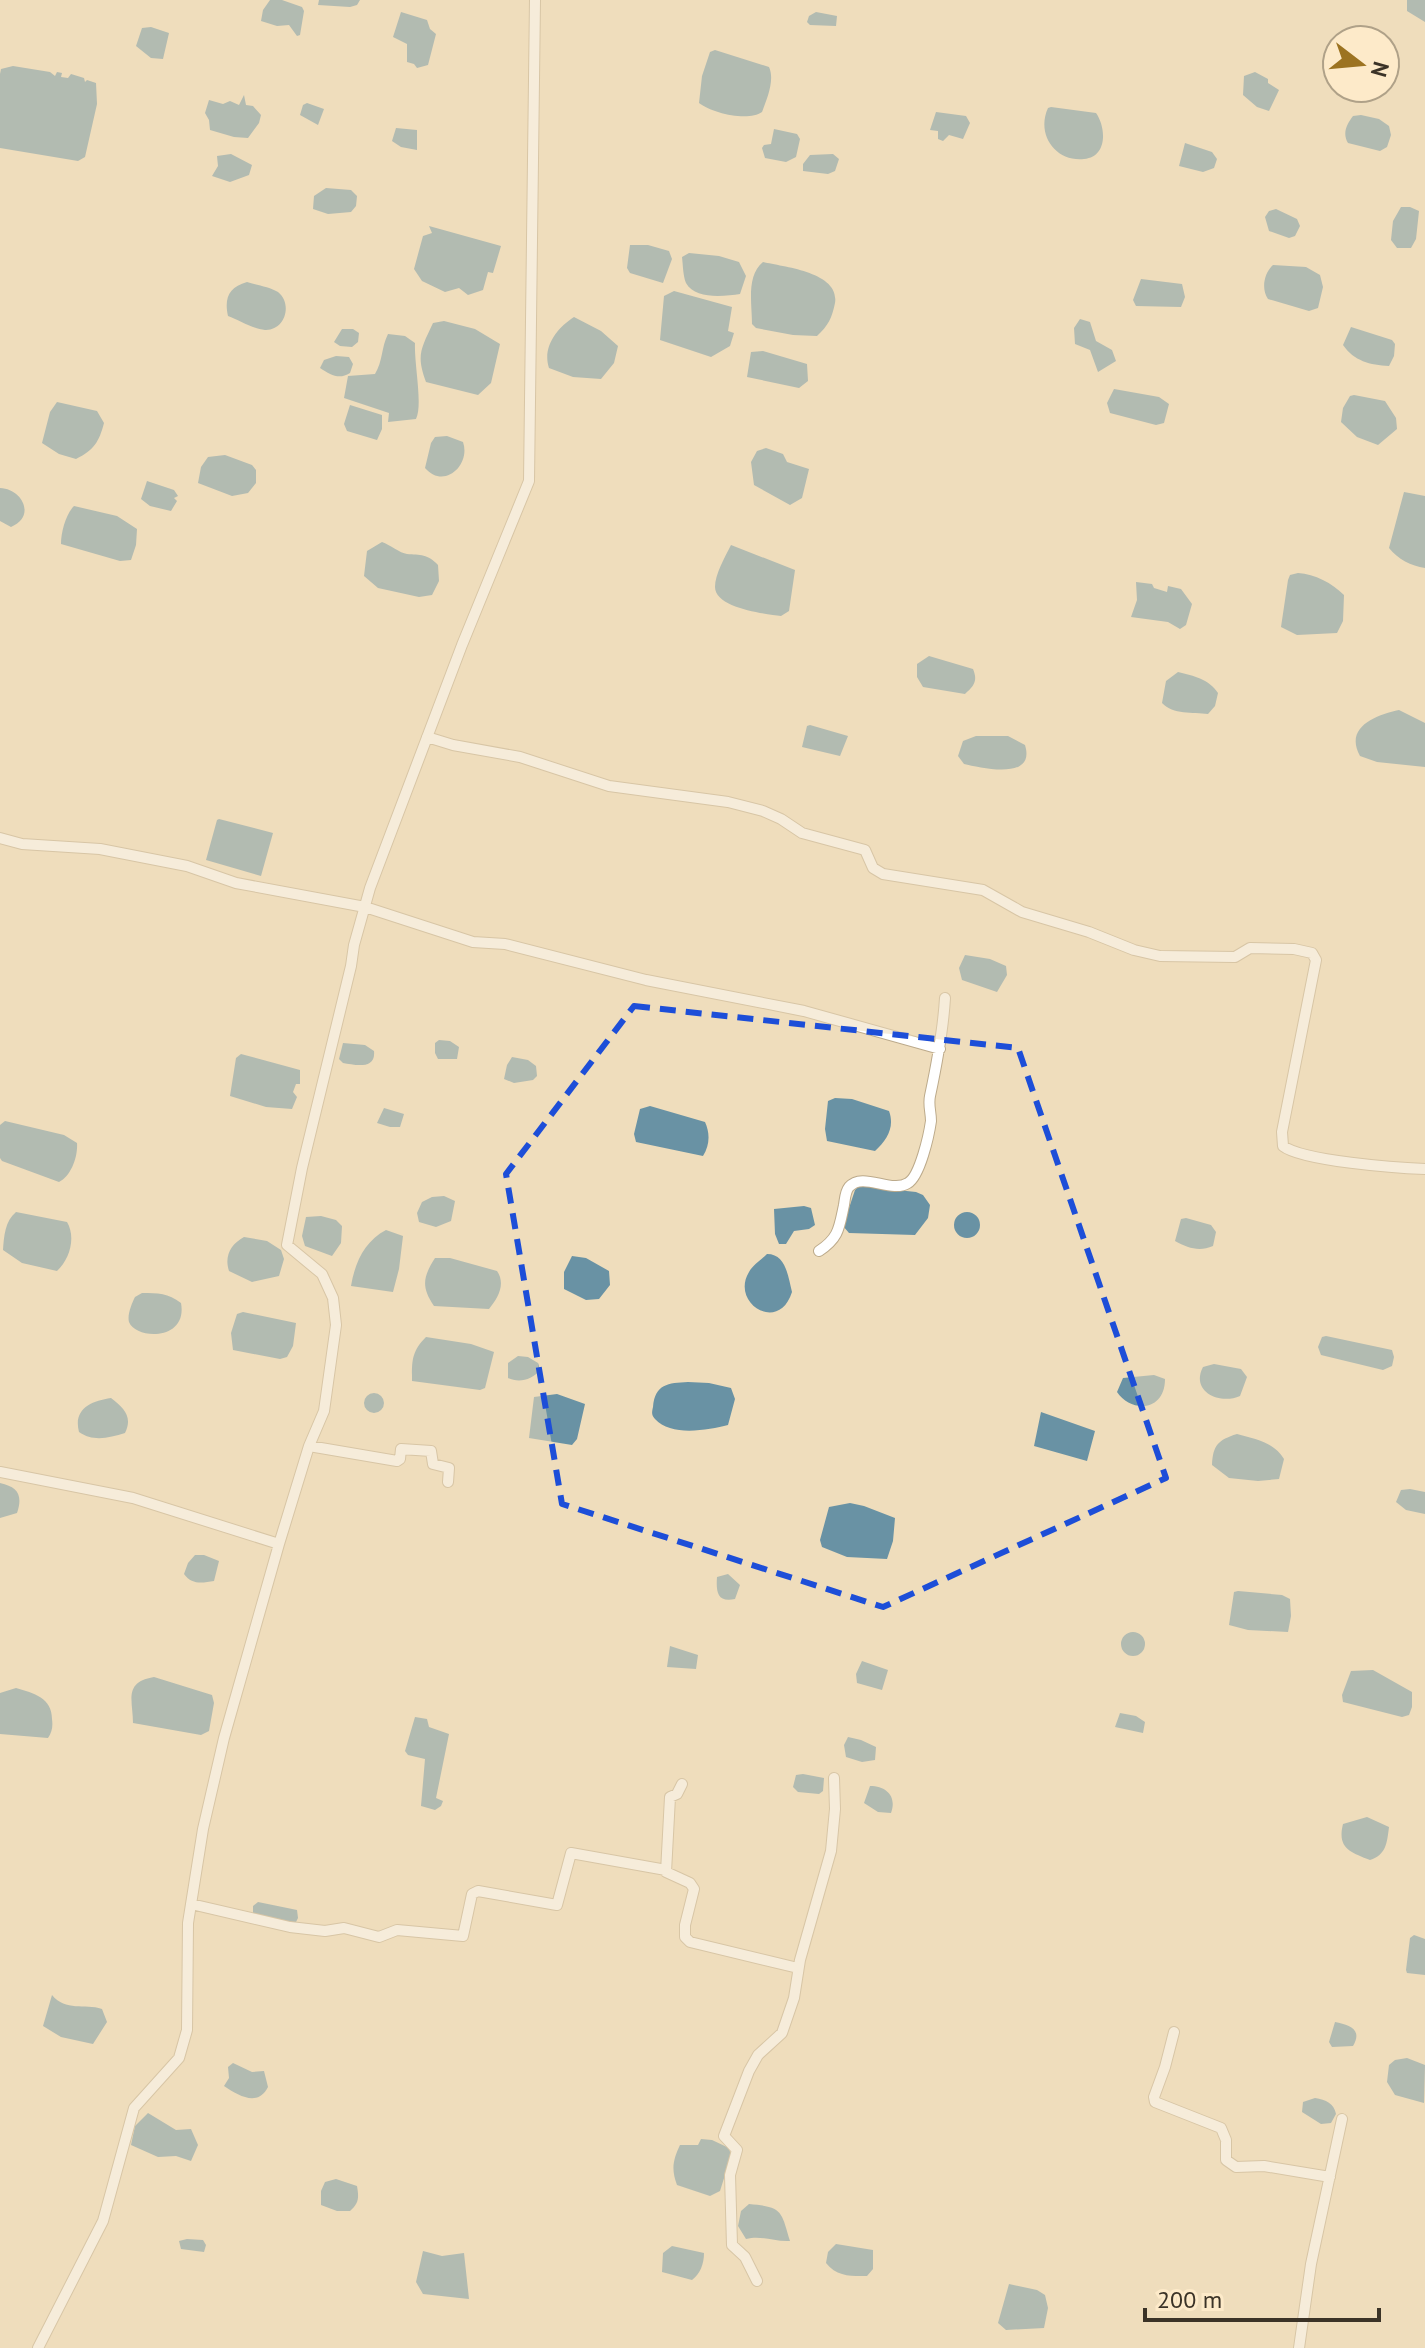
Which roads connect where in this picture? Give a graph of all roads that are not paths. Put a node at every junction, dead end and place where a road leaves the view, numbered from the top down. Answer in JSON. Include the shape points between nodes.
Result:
{"nodes":[{"id":1,"x":535,"y":0,"type":"edge"},
{"id":2,"x":427,"y":737,"type":"junction"},
{"id":3,"x":0,"y":838,"type":"edge"},
{"id":4,"x":365,"y":907,"type":"junction"},
{"id":5,"x":945,"y":998,"type":"dead end"},
{"id":6,"x":940,"y":1049,"type":"junction"},
{"id":7,"x":1425,"y":1169,"type":"edge"},
{"id":8,"x":819,"y":1251,"type":"dead end"},
{"id":9,"x":309,"y":1446,"type":"junction"},
{"id":10,"x":0,"y":1472,"type":"edge"},
{"id":11,"x":448,"y":1482,"type":"dead end"},
{"id":12,"x":279,"y":1544,"type":"junction"},
{"id":13,"x":834,"y":1778,"type":"dead end"},
{"id":14,"x":682,"y":1784,"type":"dead end"},
{"id":15,"x":666,"y":1870,"type":"junction"},
{"id":16,"x":191,"y":1904,"type":"junction"},
{"id":17,"x":798,"y":1968,"type":"junction"},
{"id":18,"x":1174,"y":2032,"type":"dead end"},
{"id":19,"x":1342,"y":2119,"type":"dead end"},
{"id":20,"x":1330,"y":2177,"type":"junction"},
{"id":21,"x":757,"y":2281,"type":"dead end"},
{"id":22,"x":38,"y":2348,"type":"edge"},
{"id":23,"x":1299,"y":2348,"type":"edge"}],
"edges":[{"from":1,"to":2,"type":"street","via":[[529,481]]},
{"from":2,"to":4,"type":"street"},
{"from":2,"to":7,"type":"street","via":[[520,757],[609,786],[763,811],[802,833],[865,850],[873,868],[883,874],[983,890],[1022,912],[1134,950],[1160,956],[1235,957],[1250,948],[1312,953],[1316,960],[1283,1146],[1307,1154]]},
{"from":3,"to":4,"type":"street","via":[[156,859],[236,883]]},
{"from":4,"to":6,"type":"street","via":[[473,942],[505,944],[646,980],[804,1011]]},
{"from":4,"to":9,"type":"street","via":[[287,1245],[322,1274],[333,1298],[336,1325],[324,1411]]},
{"from":5,"to":6,"type":"street"},
{"from":6,"to":8,"type":"street","via":[[919,1169],[911,1181],[894,1187],[850,1185],[833,1242]]},
{"from":9,"to":11,"type":"street","via":[[397,1461],[401,1449],[431,1451],[433,1464],[449,1468]]},
{"from":9,"to":12,"type":"street"},
{"from":10,"to":12,"type":"street","via":[[133,1498]]},
{"from":12,"to":16,"type":"street","via":[[224,1738]]},
{"from":13,"to":17,"type":"street","via":[[831,1851]]},
{"from":14,"to":15,"type":"street","via":[[670,1797]]},
{"from":15,"to":16,"type":"street","via":[[571,1853],[557,1905],[478,1891],[472,1894],[463,1936],[397,1930],[379,1937],[344,1928],[290,1927]]},
{"from":15,"to":17,"type":"street","via":[[694,1889],[685,1925],[690,1942]]},
{"from":16,"to":22,"type":"street","via":[[187,2030],[179,2058],[134,2108],[103,2221]]},
{"from":17,"to":21,"type":"street","via":[[782,2033],[758,2055],[724,2136],[737,2150],[730,2175],[732,2245]]},
{"from":18,"to":20,"type":"street","via":[[1155,2102],[1221,2128],[1226,2160],[1236,2167]]},
{"from":19,"to":20,"type":"street"},
{"from":20,"to":23,"type":"street"}]}
